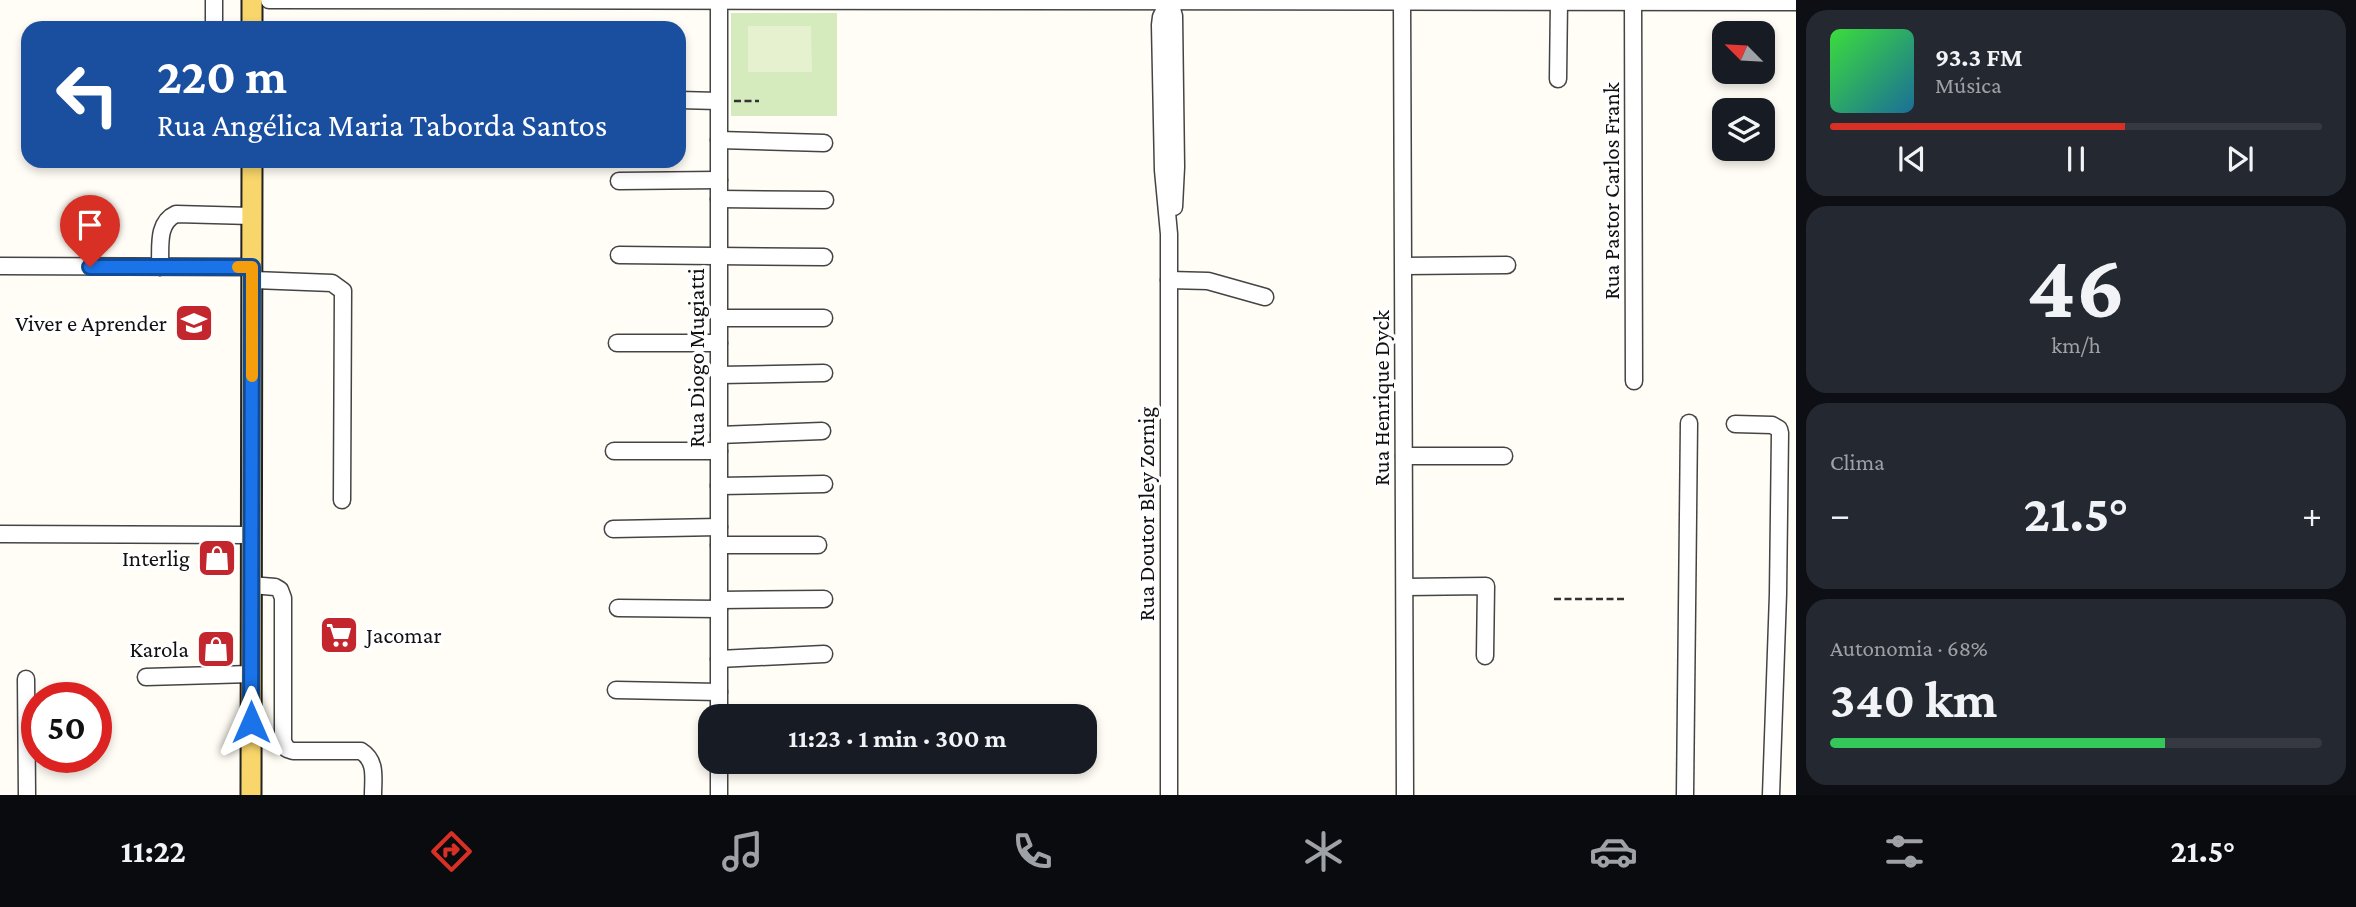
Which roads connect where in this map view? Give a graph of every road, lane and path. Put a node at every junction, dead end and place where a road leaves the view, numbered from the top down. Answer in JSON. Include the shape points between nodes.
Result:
{"nodes":[{"id":1,"x":214,"y":0,"type":"edge"},
{"id":2,"x":252,"y":0,"type":"edge"},
{"id":3,"x":269,"y":0,"type":"edge"},
{"id":4,"x":703,"y":0,"type":"edge"},
{"id":5,"x":719,"y":1,"type":"edge"},
{"id":6,"x":1170,"y":1,"type":"edge"},
{"id":7,"x":1402,"y":1,"type":"edge"},
{"id":8,"x":1559,"y":1,"type":"edge"},
{"id":9,"x":1633,"y":1,"type":"edge"},
{"id":10,"x":1774,"y":1,"type":"edge"},
{"id":11,"x":1796,"y":2,"type":"edge"},
{"id":12,"x":214,"y":21,"type":"edge"},
{"id":13,"x":252,"y":21,"type":"edge"},
{"id":14,"x":1558,"y":79,"type":"dead end"},
{"id":15,"x":686,"y":100,"type":"edge"},
{"id":16,"x":719,"y":100,"type":"junction"},
{"id":17,"x":759,"y":101,"type":"dead end"},
{"id":18,"x":719,"y":140,"type":"junction"},
{"id":19,"x":824,"y":143,"type":"dead end"},
{"id":20,"x":252,"y":168,"type":"edge"},
{"id":21,"x":719,"y":180,"type":"junction"},
{"id":22,"x":619,"y":181,"type":"dead end"},
{"id":23,"x":719,"y":199,"type":"junction"},
{"id":24,"x":825,"y":200,"type":"dead end"},
{"id":25,"x":251,"y":216,"type":"junction"},
{"id":26,"x":619,"y":255,"type":"dead end"},
{"id":27,"x":719,"y":256,"type":"junction"},
{"id":28,"x":824,"y":257,"type":"dead end"},
{"id":29,"x":1507,"y":265,"type":"dead end"},
{"id":30,"x":0,"y":266,"type":"edge"},
{"id":31,"x":1404,"y":266,"type":"junction"},
{"id":32,"x":160,"y":267,"type":"junction"},
{"id":33,"x":252,"y":274,"type":"junction"},
{"id":34,"x":1169,"y":280,"type":"junction"},
{"id":35,"x":1265,"y":297,"type":"dead end"},
{"id":36,"x":719,"y":318,"type":"junction"},
{"id":37,"x":824,"y":318,"type":"dead end"},
{"id":38,"x":617,"y":343,"type":"dead end"},
{"id":39,"x":719,"y":344,"type":"junction"},
{"id":40,"x":824,"y":373,"type":"dead end"},
{"id":41,"x":719,"y":375,"type":"junction"},
{"id":42,"x":1634,"y":381,"type":"dead end"},
{"id":43,"x":1689,"y":423,"type":"dead end"},
{"id":44,"x":1735,"y":424,"type":"dead end"},
{"id":45,"x":822,"y":431,"type":"dead end"},
{"id":46,"x":719,"y":443,"type":"junction"},
{"id":47,"x":614,"y":451,"type":"dead end"},
{"id":48,"x":1404,"y":456,"type":"junction"},
{"id":49,"x":1504,"y":457,"type":"dead end"},
{"id":50,"x":824,"y":484,"type":"dead end"},
{"id":51,"x":719,"y":486,"type":"junction"},
{"id":52,"x":342,"y":500,"type":"dead end"},
{"id":53,"x":719,"y":527,"type":"junction"},
{"id":54,"x":613,"y":529,"type":"dead end"},
{"id":55,"x":0,"y":534,"type":"edge"},
{"id":56,"x":251,"y":535,"type":"junction"},
{"id":57,"x":719,"y":545,"type":"junction"},
{"id":58,"x":818,"y":545,"type":"dead end"},
{"id":59,"x":251,"y":585,"type":"junction"},
{"id":60,"x":1405,"y":587,"type":"junction"},
{"id":61,"x":824,"y":599,"type":"dead end"},
{"id":62,"x":1554,"y":599,"type":"dead end"},
{"id":63,"x":1625,"y":599,"type":"dead end"},
{"id":64,"x":719,"y":604,"type":"junction"},
{"id":65,"x":618,"y":608,"type":"dead end"},
{"id":66,"x":824,"y":654,"type":"dead end"},
{"id":67,"x":1485,"y":656,"type":"dead end"},
{"id":68,"x":719,"y":659,"type":"junction"},
{"id":69,"x":251,"y":674,"type":"junction"},
{"id":70,"x":146,"y":677,"type":"dead end"},
{"id":71,"x":26,"y":679,"type":"dead end"},
{"id":72,"x":616,"y":690,"type":"dead end"},
{"id":73,"x":719,"y":692,"type":"junction"},
{"id":74,"x":719,"y":704,"type":"edge"},
{"id":75,"x":719,"y":774,"type":"edge"},
{"id":76,"x":27,"y":795,"type":"edge"},
{"id":77,"x":251,"y":795,"type":"edge"},
{"id":78,"x":373,"y":795,"type":"edge"},
{"id":79,"x":719,"y":795,"type":"edge"},
{"id":80,"x":1169,"y":795,"type":"edge"},
{"id":81,"x":1405,"y":795,"type":"edge"},
{"id":82,"x":1685,"y":795,"type":"edge"},
{"id":83,"x":1771,"y":795,"type":"edge"}],
"edges":[{"from":1,"to":12,"type":"street"},
{"from":2,"to":13,"type":"main road"},
{"from":3,"to":4,"type":"street"},
{"from":4,"to":5,"type":"street"},
{"from":5,"to":6,"type":"street"},
{"from":5,"to":16,"type":"street","name":"Rua Diogo Mugiatti"},
{"from":6,"to":7,"type":"street"},
{"from":6,"to":34,"type":"street","name":"Rua Doutor Bley Zornig","via":[[1160,26]]},
{"from":7,"to":8,"type":"street"},
{"from":7,"to":31,"type":"street","name":"Rua Henrique Dyck"},
{"from":8,"to":9,"type":"street"},
{"from":8,"to":14,"type":"street"},
{"from":9,"to":10,"type":"street"},
{"from":9,"to":42,"type":"street","name":"Rua Pastor Carlos Frank"},
{"from":10,"to":11,"type":"street"},
{"from":15,"to":16,"type":"street"},
{"from":16,"to":17,"type":"path"},
{"from":16,"to":18,"type":"street","name":"Rua Diogo Mugiatti"},
{"from":18,"to":19,"type":"street"},
{"from":18,"to":21,"type":"street","name":"Rua Diogo Mugiatti"},
{"from":20,"to":25,"type":"main road"},
{"from":21,"to":22,"type":"street"},
{"from":21,"to":23,"type":"street","name":"Rua Diogo Mugiatti"},
{"from":23,"to":24,"type":"street"},
{"from":23,"to":27,"type":"street","name":"Rua Diogo Mugiatti"},
{"from":25,"to":32,"type":"street","via":[[176,214],[167,218],[162,227]]},
{"from":25,"to":33,"type":"main road"},
{"from":26,"to":27,"type":"street"},
{"from":27,"to":28,"type":"street"},
{"from":27,"to":36,"type":"street","name":"Rua Diogo Mugiatti"},
{"from":29,"to":31,"type":"street"},
{"from":30,"to":32,"type":"street"},
{"from":31,"to":48,"type":"street","name":"Rua Henrique Dyck"},
{"from":32,"to":33,"type":"street"},
{"from":33,"to":52,"type":"street","via":[[332,283],[343,291]]},
{"from":33,"to":56,"type":"main road"},
{"from":34,"to":35,"type":"street","via":[[1208,281]]},
{"from":34,"to":80,"type":"street","name":"Rua Doutor Bley Zornig"},
{"from":36,"to":37,"type":"street"},
{"from":36,"to":39,"type":"street","name":"Rua Diogo Mugiatti"},
{"from":38,"to":39,"type":"street"},
{"from":39,"to":41,"type":"street","name":"Rua Diogo Mugiatti"},
{"from":40,"to":41,"type":"street"},
{"from":41,"to":46,"type":"street","name":"Rua Diogo Mugiatti"},
{"from":43,"to":82,"type":"street"},
{"from":44,"to":83,"type":"street","via":[[1772,425],[1780,433]]},
{"from":45,"to":46,"type":"street"},
{"from":46,"to":47,"type":"street"},
{"from":46,"to":51,"type":"street","name":"Rua Diogo Mugiatti"},
{"from":48,"to":49,"type":"street"},
{"from":48,"to":60,"type":"street","name":"Rua Henrique Dyck"},
{"from":50,"to":51,"type":"street"},
{"from":51,"to":53,"type":"street","name":"Rua Diogo Mugiatti"},
{"from":53,"to":54,"type":"street"},
{"from":53,"to":57,"type":"street","name":"Rua Diogo Mugiatti"},
{"from":55,"to":56,"type":"street"},
{"from":56,"to":59,"type":"main road"},
{"from":57,"to":58,"type":"street"},
{"from":57,"to":64,"type":"street","name":"Rua Diogo Mugiatti"},
{"from":59,"to":69,"type":"main road"},
{"from":59,"to":78,"type":"street","via":[[275,587],[283,598],[283,741],[287,749],[361,751],[373,764]]},
{"from":60,"to":67,"type":"street","via":[[1486,586]]},
{"from":60,"to":81,"type":"street","name":"Rua Henrique Dyck"},
{"from":61,"to":64,"type":"street"},
{"from":62,"to":63,"type":"path"},
{"from":64,"to":65,"type":"street"},
{"from":64,"to":68,"type":"street","name":"Rua Diogo Mugiatti"},
{"from":66,"to":68,"type":"street"},
{"from":68,"to":73,"type":"street","name":"Rua Diogo Mugiatti"},
{"from":69,"to":70,"type":"street"},
{"from":69,"to":77,"type":"main road"},
{"from":71,"to":76,"type":"street"},
{"from":72,"to":73,"type":"street"},
{"from":73,"to":74,"type":"street","name":"Rua Diogo Mugiatti"},
{"from":75,"to":79,"type":"street"}]}
